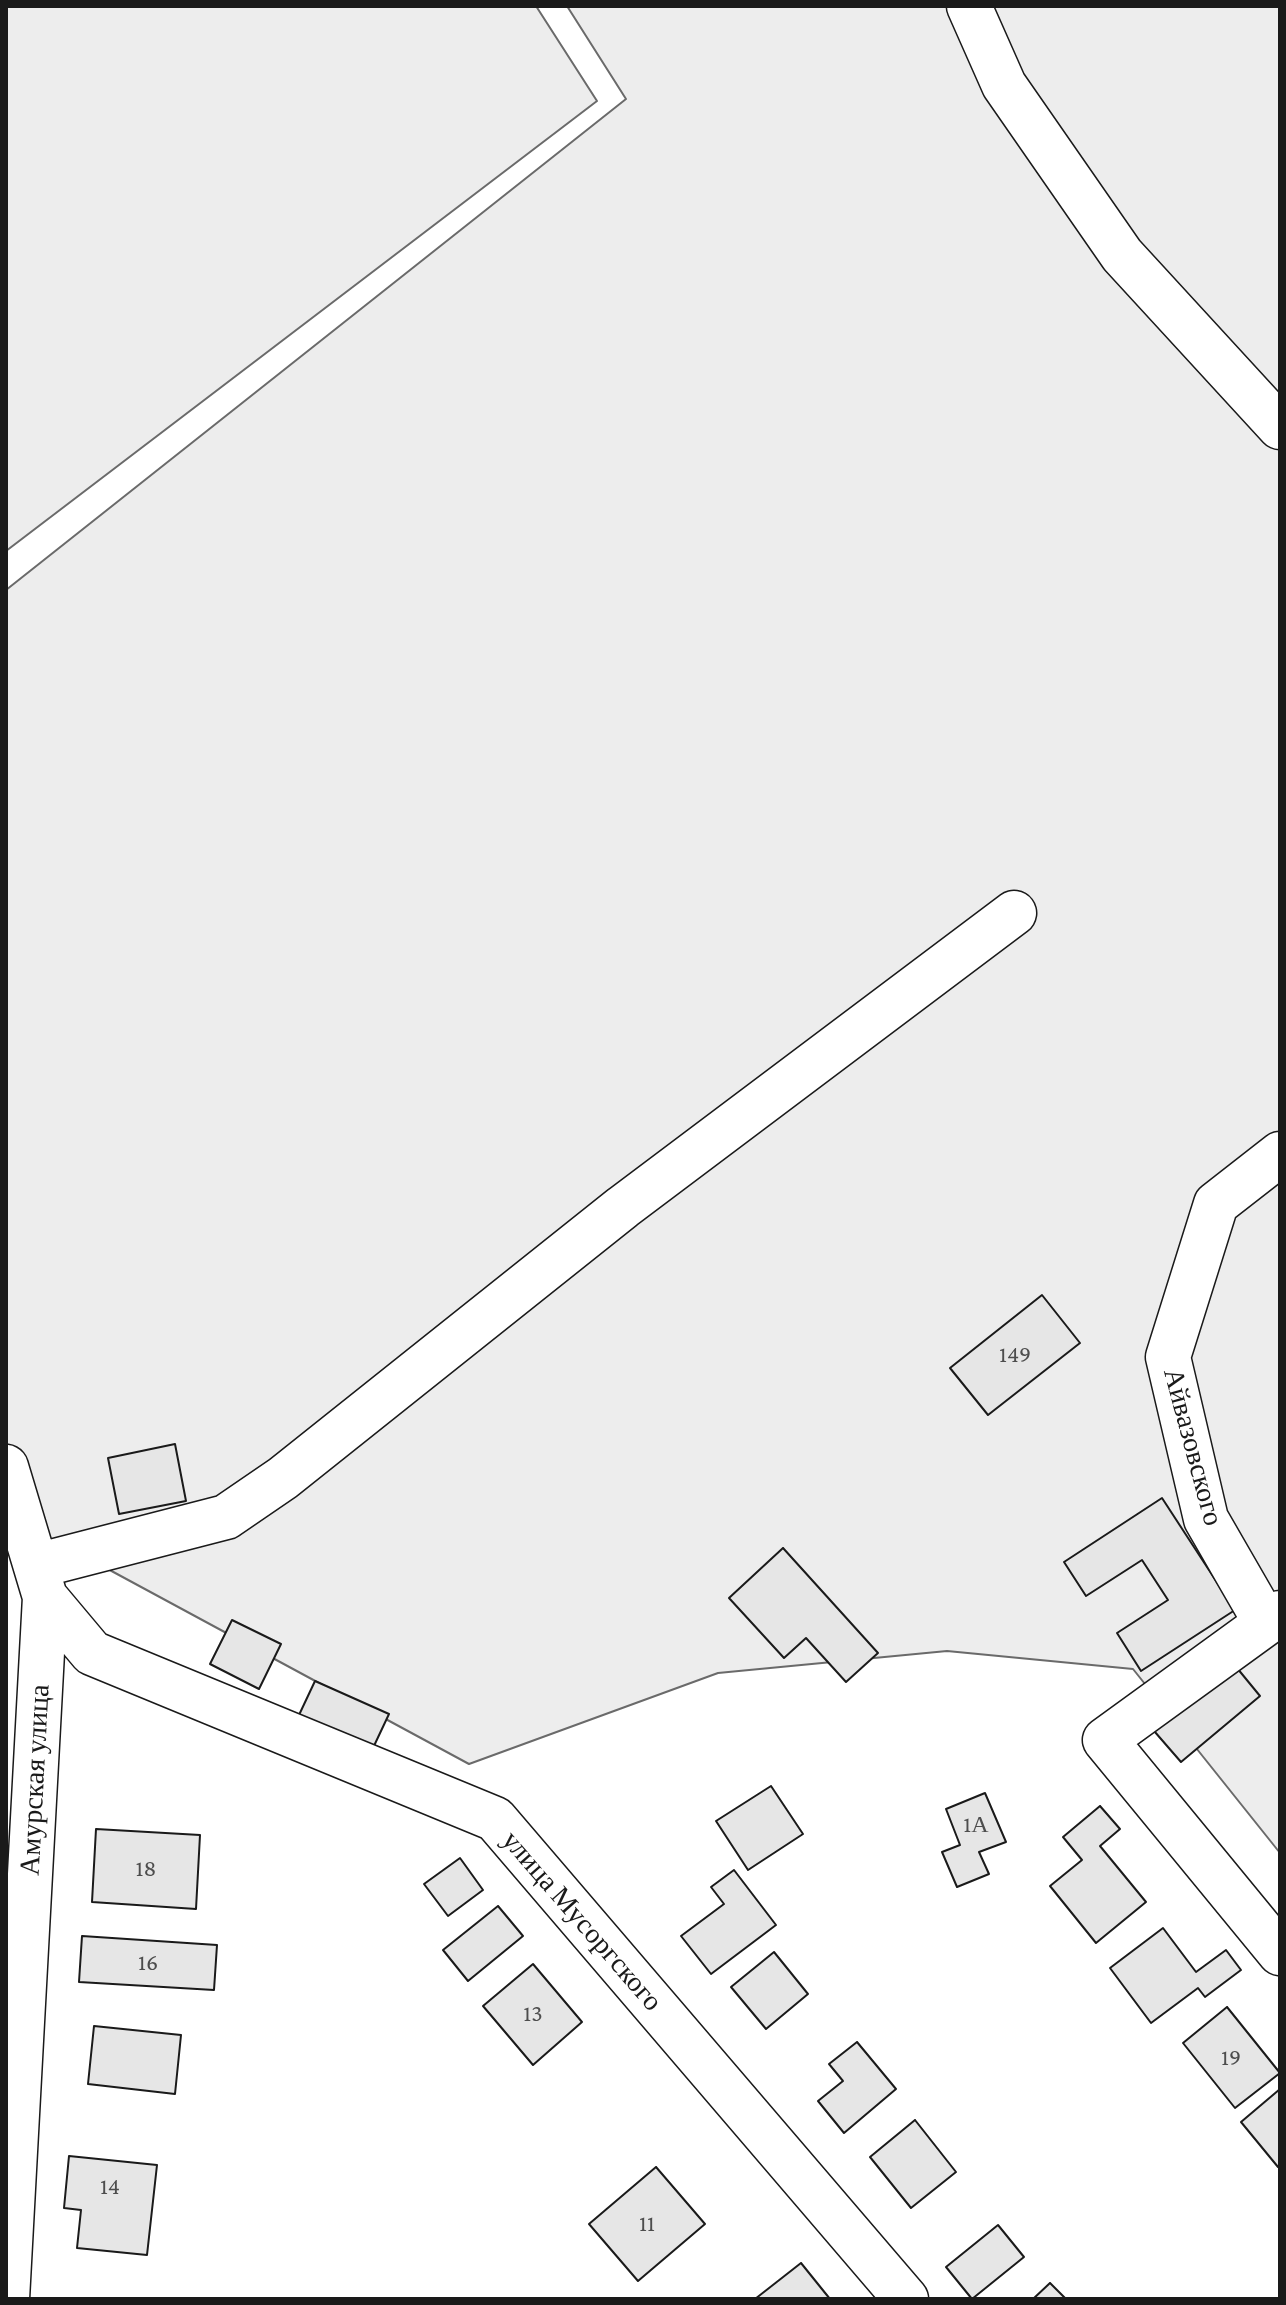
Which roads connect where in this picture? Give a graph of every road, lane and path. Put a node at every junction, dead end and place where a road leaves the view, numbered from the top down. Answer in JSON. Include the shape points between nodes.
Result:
{"nodes":[{"id":1,"x":969,"y":6,"type":"edge"},
{"id":2,"x":1280,"y":427,"type":"edge"},
{"id":3,"x":1014,"y":913,"type":"dead end"},
{"id":4,"x":1280,"y":1154,"type":"edge"},
{"id":5,"x":6,"y":1467,"type":"edge"},
{"id":6,"x":29,"y":1586,"type":"edge"},
{"id":7,"x":1273,"y":1618,"type":"edge"},
{"id":8,"x":1280,"y":1953,"type":"edge"},
{"id":9,"x":7,"y":2299,"type":"edge"},
{"id":10,"x":906,"y":2299,"type":"edge"}],
"edges":[{"from":1,"to":2,"type":"street","via":[[1004,85],[1122,255]]},
{"from":3,"to":6,"type":"street","via":[[623,1207],[260,1494],[226,1517]]},
{"from":4,"to":7,"type":"street","name":"Айвазовского","via":[[1216,1204],[1168,1357],[1206,1519]]},
{"from":5,"to":6,"type":"street"},
{"from":6,"to":9,"type":"street","name":"Амурская улица"},
{"from":6,"to":10,"type":"street","name":"улица Мусоргского","via":[[92,1653],[495,1819]]},
{"from":7,"to":8,"type":"street","name":"Айвазовского","via":[[1105,1740]]}]}
